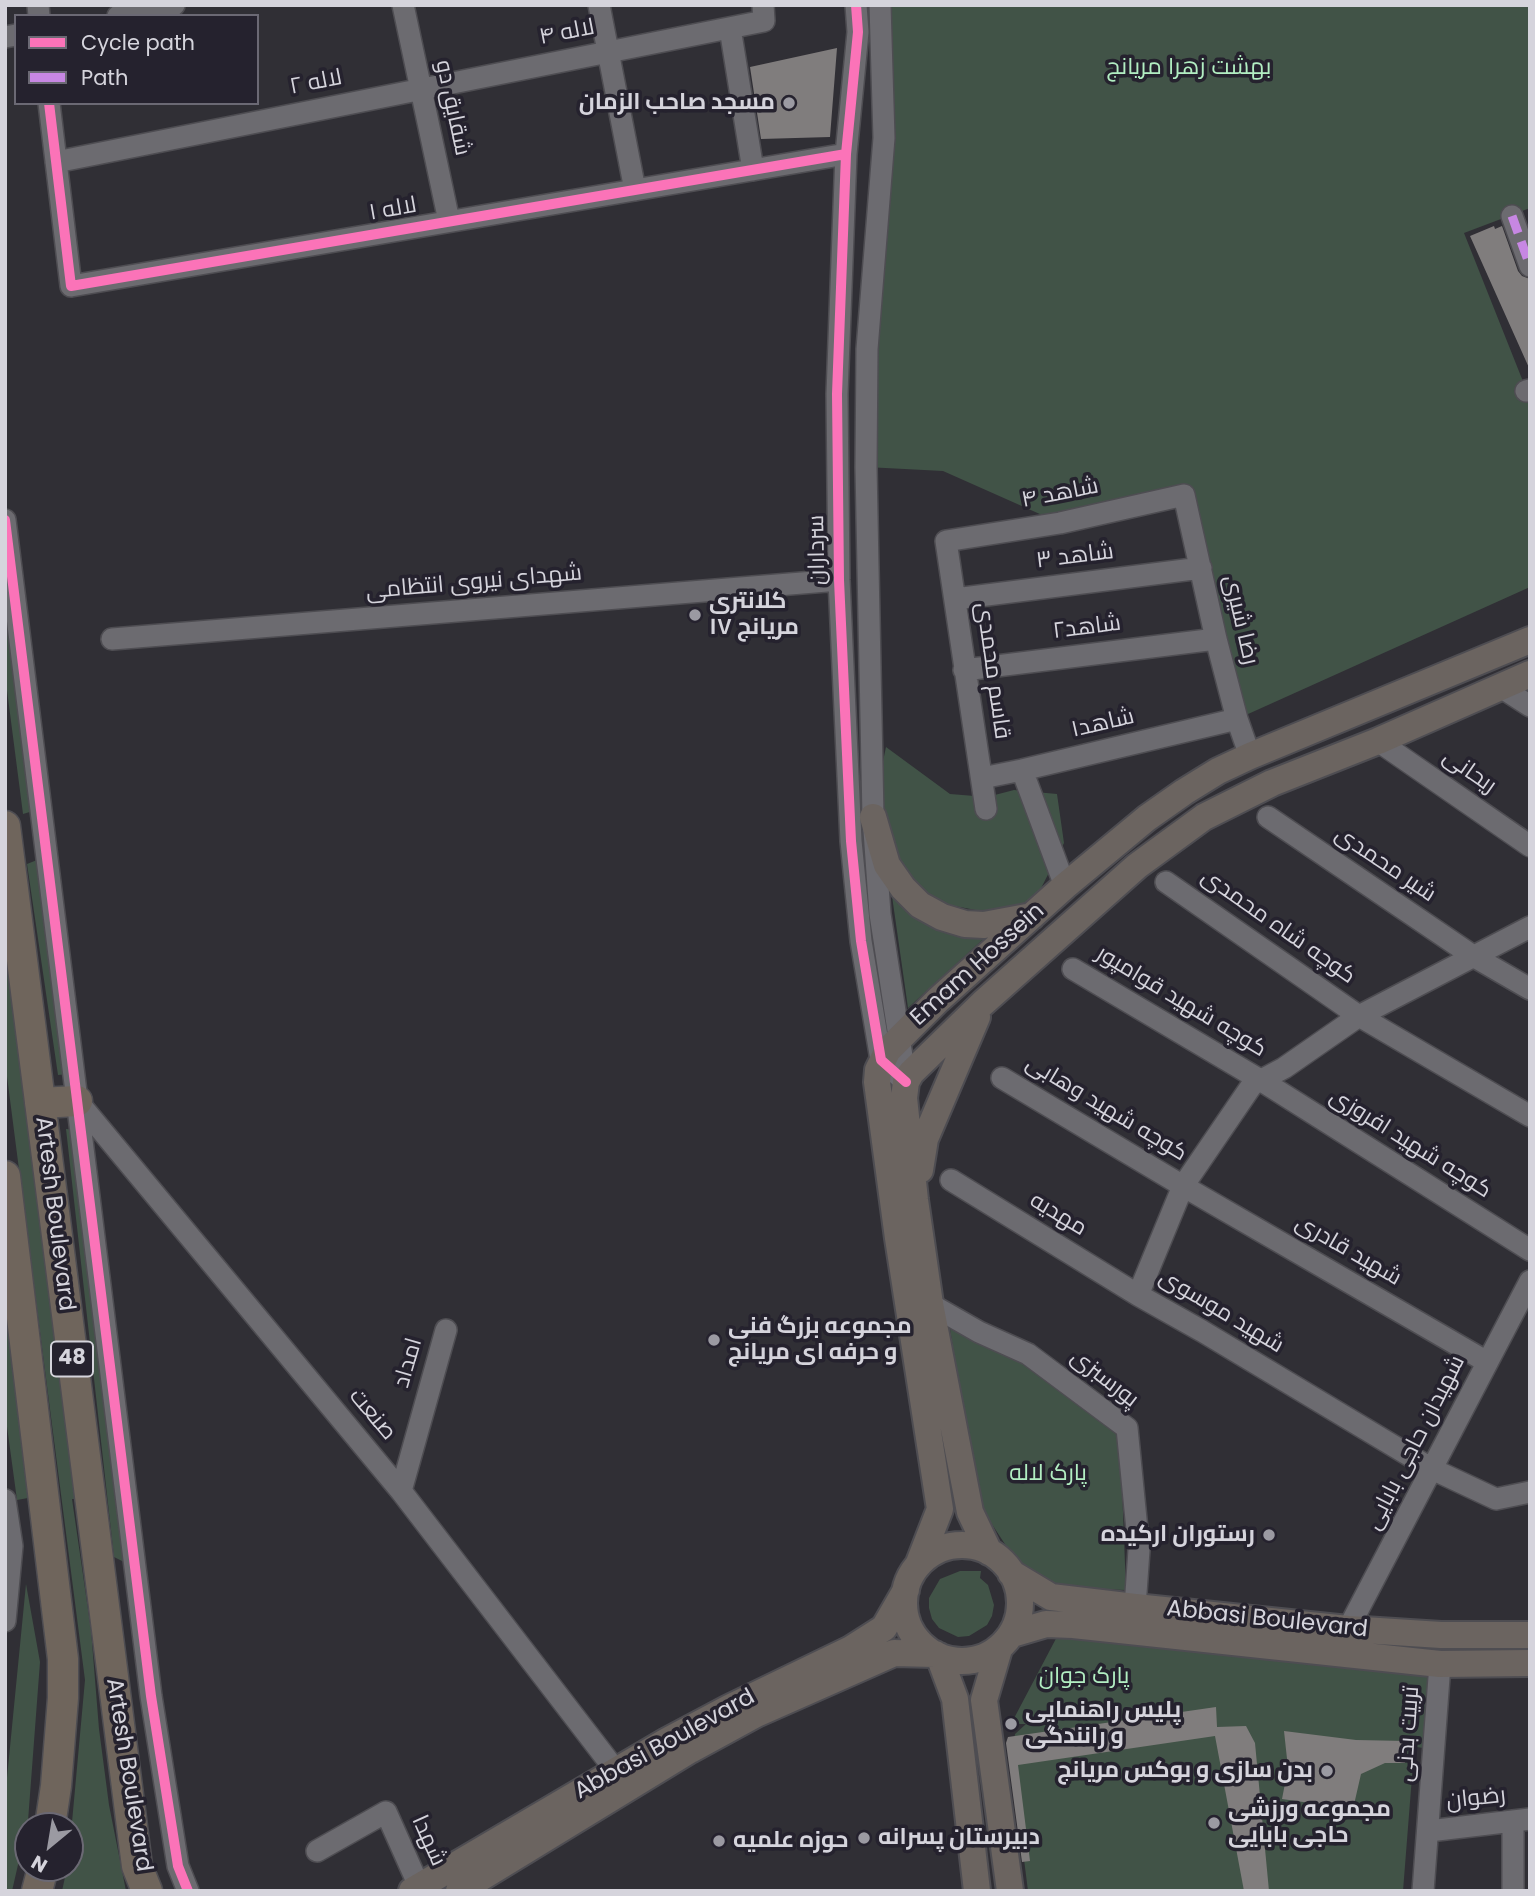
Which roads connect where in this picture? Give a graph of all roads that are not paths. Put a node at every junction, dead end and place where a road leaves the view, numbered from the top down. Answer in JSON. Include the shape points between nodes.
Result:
{"nodes":[{"id":1,"x":174,"y":5,"type":"edge"},
{"id":2,"x":403,"y":5,"type":"edge"},
{"id":3,"x":599,"y":5,"type":"edge"},
{"id":4,"x":856,"y":5,"type":"edge"},
{"id":5,"x":880,"y":5,"type":"edge"},
{"id":6,"x":764,"y":13,"type":"edge"},
{"id":7,"x":128,"y":14,"type":"edge"},
{"id":8,"x":730,"y":28,"type":"junction"},
{"id":9,"x":608,"y":52,"type":"junction"},
{"id":10,"x":421,"y":89,"type":"junction"},
{"id":11,"x":49,"y":105,"type":"edge"},
{"id":12,"x":846,"y":154,"type":"junction"},
{"id":13,"x":56,"y":162,"type":"junction"},
{"id":14,"x":754,"y":170,"type":"junction"},
{"id":15,"x":635,"y":190,"type":"junction"},
{"id":16,"x":1512,"y":215,"type":"dead end"},
{"id":17,"x":449,"y":221,"type":"junction"},
{"id":18,"x":1530,"y":266,"type":"edge"},
{"id":19,"x":1184,"y":495,"type":"joint"},
{"id":20,"x":5,"y":520,"type":"edge"},
{"id":21,"x":946,"y":541,"type":"joint"},
{"id":22,"x":1201,"y":568,"type":"junction"},
{"id":23,"x":839,"y":580,"type":"junction"},
{"id":24,"x":956,"y":599,"type":"junction"},
{"id":25,"x":112,"y":639,"type":"dead end"},
{"id":26,"x":1216,"y":639,"type":"junction"},
{"id":27,"x":1530,"y":640,"type":"edge"},
{"id":28,"x":964,"y":670,"type":"junction"},
{"id":29,"x":1530,"y":674,"type":"edge"},
{"id":30,"x":1499,"y":687,"type":"junction"},
{"id":31,"x":1530,"y":706,"type":"edge"},
{"id":32,"x":1237,"y":719,"type":"junction"},
{"id":33,"x":1378,"y":741,"type":"junction"},
{"id":34,"x":1250,"y":756,"type":"junction"},
{"id":35,"x":1023,"y":770,"type":"junction"},
{"id":36,"x":982,"y":778,"type":"junction"},
{"id":37,"x":986,"y":809,"type":"dead end"},
{"id":38,"x":873,"y":817,"type":"junction"},
{"id":39,"x":1268,"y":817,"type":"dead end"},
{"id":40,"x":5,"y":826,"type":"edge"},
{"id":41,"x":1530,"y":846,"type":"edge"},
{"id":42,"x":1166,"y":882,"type":"dead end"},
{"id":43,"x":1065,"y":886,"type":"junction"},
{"id":44,"x":1032,"y":916,"type":"junction"},
{"id":45,"x":1530,"y":927,"type":"edge"},
{"id":46,"x":1472,"y":956,"type":"junction"},
{"id":47,"x":1073,"y":969,"type":"dead end"},
{"id":48,"x":1530,"y":989,"type":"edge"},
{"id":49,"x":983,"y":1003,"type":"junction"},
{"id":50,"x":1359,"y":1016,"type":"junction"},
{"id":51,"x":899,"y":1038,"type":"junction"},
{"id":52,"x":881,"y":1060,"type":"junction"},
{"id":53,"x":1002,"y":1078,"type":"dead end"},
{"id":54,"x":1262,"y":1081,"type":"junction"},
{"id":55,"x":906,"y":1082,"type":"junction"},
{"id":56,"x":77,"y":1101,"type":"junction"},
{"id":57,"x":40,"y":1103,"type":"junction"},
{"id":58,"x":1530,"y":1116,"type":"edge"},
{"id":59,"x":5,"y":1176,"type":"edge"},
{"id":60,"x":951,"y":1180,"type":"dead end"},
{"id":61,"x":1183,"y":1186,"type":"junction"},
{"id":62,"x":915,"y":1199,"type":"junction"},
{"id":63,"x":1530,"y":1250,"type":"edge"},
{"id":64,"x":1530,"y":1281,"type":"edge"},
{"id":65,"x":1138,"y":1294,"type":"junction"},
{"id":66,"x":930,"y":1304,"type":"junction"},
{"id":67,"x":446,"y":1330,"type":"dead end"},
{"id":68,"x":1487,"y":1362,"type":"junction"},
{"id":69,"x":1432,"y":1469,"type":"junction"},
{"id":70,"x":401,"y":1490,"type":"junction"},
{"id":71,"x":1530,"y":1492,"type":"edge"},
{"id":72,"x":5,"y":1500,"type":"edge"},
{"id":73,"x":989,"y":1552,"type":"junction"},
{"id":74,"x":919,"y":1563,"type":"junction"},
{"id":75,"x":1011,"y":1573,"type":"junction"},
{"id":76,"x":906,"y":1590,"type":"junction"},
{"id":77,"x":1135,"y":1607,"type":"junction"},
{"id":78,"x":5,"y":1620,"type":"edge"},
{"id":79,"x":1348,"y":1629,"type":"junction"},
{"id":80,"x":1441,"y":1635,"type":"junction"},
{"id":81,"x":1530,"y":1635,"type":"edge"},
{"id":82,"x":1005,"y":1641,"type":"junction"},
{"id":83,"x":937,"y":1655,"type":"junction"},
{"id":84,"x":1530,"y":1663,"type":"edge"},
{"id":85,"x":1440,"y":1664,"type":"junction"},
{"id":86,"x":616,"y":1770,"type":"junction"},
{"id":87,"x":52,"y":1812,"type":"edge"},
{"id":88,"x":1521,"y":1820,"type":"edge"},
{"id":89,"x":1429,"y":1830,"type":"junction"},
{"id":90,"x":317,"y":1851,"type":"dead end"},
{"id":91,"x":415,"y":1889,"type":"edge"},
{"id":92,"x":147,"y":1891,"type":"edge"},
{"id":93,"x":187,"y":1891,"type":"edge"},
{"id":94,"x":459,"y":1891,"type":"edge"},
{"id":95,"x":977,"y":1891,"type":"edge"},
{"id":96,"x":1010,"y":1891,"type":"edge"},
{"id":97,"x":1423,"y":1891,"type":"edge"},
{"id":98,"x":1513,"y":1891,"type":"edge"}],
"edges":[{"from":1,"to":7,"type":"street"},
{"from":2,"to":10,"type":"street","name":"شقایق دو"},
{"from":3,"to":9,"type":"street"},
{"from":4,"to":12,"type":"street","name":"سرداران","via":[[858,32]]},
{"from":5,"to":38,"type":"street","via":[[884,138],[867,362],[866,467]]},
{"from":6,"to":8,"type":"street","name":"لاله ۴"},
{"from":8,"to":9,"type":"street","name":"لاله ۴"},
{"from":8,"to":14,"type":"street"},
{"from":9,"to":10,"type":"street","name":"لاله ۴"},
{"from":9,"to":15,"type":"street"},
{"from":10,"to":13,"type":"street","name":"لاله ۲"},
{"from":10,"to":17,"type":"street","name":"شقایق دو"},
{"from":11,"to":13,"type":"street"},
{"from":12,"to":14,"type":"street","name":"لاله ۱"},
{"from":12,"to":23,"type":"street","name":"سرداران","via":[[837,394]]},
{"from":13,"to":17,"type":"street","name":"لاله ۱","via":[[71,286]]},
{"from":14,"to":15,"type":"street","name":"لاله ۱"},
{"from":15,"to":17,"type":"street","name":"لاله ۱"},
{"from":16,"to":18,"type":"street"},
{"from":19,"to":21,"type":"street","name":"شاهد ۴","via":[[1060,523]]},
{"from":19,"to":22,"type":"street","name":"رضا شیری"},
{"from":20,"to":56,"type":"street"},
{"from":21,"to":24,"type":"street","name":"قاسم محمدی"},
{"from":22,"to":24,"type":"street","name":"شاهد ۳"},
{"from":22,"to":26,"type":"street","name":"رضا شیری"},
{"from":23,"to":25,"type":"street","name":"شهدای نیروی انتظامی"},
{"from":23,"to":52,"type":"street","name":"سرداران","via":[[851,841],[861,941]]},
{"from":24,"to":28,"type":"street","name":"قاسم محمدی"},
{"from":26,"to":28,"type":"street","name":"شاهد۲"},
{"from":26,"to":32,"type":"street","name":"رضا شیری"},
{"from":27,"to":34,"type":"main road","name":"Emam Hossein"},
{"from":28,"to":36,"type":"street","name":"قاسم محمدی"},
{"from":29,"to":30,"type":"main road","name":"Emam Hossein"},
{"from":30,"to":31,"type":"street"},
{"from":30,"to":33,"type":"main road","name":"Emam Hossein"},
{"from":32,"to":34,"type":"street","name":"رضا شیری"},
{"from":32,"to":35,"type":"street","name":"شاهد۱"},
{"from":33,"to":41,"type":"street","name":"ریحانی"},
{"from":33,"to":49,"type":"main road","name":"Emam Hossein","via":[[1272,783],[1205,817],[1137,866]]},
{"from":34,"to":43,"type":"main road","name":"Emam Hossein","via":[[1156,811]]},
{"from":35,"to":36,"type":"street","name":"شاهد۱"},
{"from":35,"to":43,"type":"street"},
{"from":36,"to":37,"type":"street","name":"قاسم محمدی"},
{"from":38,"to":44,"type":"main road","via":[[887,865],[920,905],[965,924]]},
{"from":38,"to":51,"type":"street","via":[[880,914]]},
{"from":39,"to":46,"type":"street","name":"شیر محمدی"},
{"from":40,"to":57,"type":"highway","name":"Artesh Boulevard","number":"48"},
{"from":42,"to":50,"type":"street","name":"کوچه شاه محمدی"},
{"from":43,"to":44,"type":"main road","name":"Emam Hossein"},
{"from":44,"to":51,"type":"main road","name":"Emam Hossein"},
{"from":45,"to":46,"type":"street","name":"شهید موسوی"},
{"from":46,"to":48,"type":"street","name":"شیر محمدی"},
{"from":46,"to":50,"type":"street","name":"شهید موسوی"},
{"from":47,"to":54,"type":"street","name":"کوچه شهید قوامپور"},
{"from":49,"to":55,"type":"main road","name":"Emam Hossein","via":[[919,1063]]},
{"from":49,"to":62,"type":"main road","via":[[925,1139]]},
{"from":50,"to":54,"type":"street","name":"شهید موسوی"},
{"from":50,"to":58,"type":"street","name":"کوچه شاه محمدی"},
{"from":51,"to":52,"type":"main road","name":"Emam Hossein"},
{"from":51,"to":55,"type":"street"},
{"from":52,"to":55,"type":"street"},
{"from":52,"to":74,"type":"main road","via":[[877,1082],[940,1509]]},
{"from":53,"to":61,"type":"street","name":"کوچه شهید وهابی"},
{"from":54,"to":61,"type":"street","name":"شهید موسوی","via":[[1252,1085]]},
{"from":54,"to":63,"type":"street","name":"کوچه شهید افروزی"},
{"from":55,"to":62,"type":"main road"},
{"from":56,"to":57,"type":"highway"},
{"from":56,"to":70,"type":"street","name":"صنعت"},
{"from":56,"to":93,"type":"street","via":[[151,1696],[178,1866]]},
{"from":57,"to":92,"type":"highway","name":"Artesh Boulevard","number":"48","via":[[137,1866]]},
{"from":59,"to":87,"type":"highway","name":"Artesh Boulevard","number":"48","via":[[63,1659]]},
{"from":60,"to":65,"type":"street","name":"مهدیه"},
{"from":61,"to":65,"type":"street","name":"شهید موسوی"},
{"from":61,"to":68,"type":"street","name":"شهید قادری"},
{"from":62,"to":66,"type":"main road"},
{"from":64,"to":68,"type":"street","name":"شهیدان حاجی بابایی"},
{"from":65,"to":69,"type":"street","name":"شهید موسوی"},
{"from":66,"to":73,"type":"main road","via":[[970,1512]]},
{"from":66,"to":77,"type":"street","name":"پورسبزی","via":[[1028,1354],[1127,1428],[1139,1550]]},
{"from":67,"to":70,"type":"street","name":"امداد"},
{"from":68,"to":69,"type":"street","name":"شهیدان حاجی بابایی"},
{"from":69,"to":71,"type":"street","name":"شهید موسوی","via":[[1496,1499]]},
{"from":69,"to":79,"type":"street","name":"شهیدان حاجی بابایی"},
{"from":70,"to":86,"type":"street","name":"صنعت"},
{"from":72,"to":78,"type":"street","via":[[12,1546]]},
{"from":73,"to":74,"type":"main road","via":[[952,1546]]},
{"from":73,"to":75,"type":"main road"},
{"from":74,"to":76,"type":"main road"},
{"from":75,"to":77,"type":"main road","name":"Abbasi Boulevard","via":[[1051,1597]]},
{"from":75,"to":82,"type":"main road","via":[[1020,1598],[1019,1616]]},
{"from":76,"to":83,"type":"main road","via":[[905,1617],[913,1635]]},
{"from":76,"to":86,"type":"main road","name":"Abbasi Boulevard","via":[[884,1628],[851,1649],[729,1707]]},
{"from":77,"to":79,"type":"main road","name":"Abbasi Boulevard"},
{"from":79,"to":80,"type":"main road","name":"Abbasi Boulevard"},
{"from":80,"to":81,"type":"main road","name":"Abbasi Boulevard"},
{"from":80,"to":85,"type":"main road"},
{"from":82,"to":83,"type":"main road","via":[[984,1657],[962,1662]]},
{"from":82,"to":85,"type":"main road","name":"Abbasi Boulevard","via":[[1046,1624],[1073,1625]]},
{"from":82,"to":96,"type":"main road","via":[[984,1700]]},
{"from":83,"to":94,"type":"main road","name":"Abbasi Boulevard","via":[[894,1653],[756,1714]]},
{"from":83,"to":95,"type":"main road","via":[[955,1699]]},
{"from":84,"to":85,"type":"main road","name":"Abbasi Boulevard"},
{"from":85,"to":89,"type":"street","name":"تربیت بدنی"},
{"from":86,"to":91,"type":"main road","name":"Abbasi Boulevard"},
{"from":88,"to":89,"type":"street","name":"رضوان"},
{"from":88,"to":98,"type":"street"},
{"from":89,"to":97,"type":"street","name":"تربیت بدنی"},
{"from":90,"to":91,"type":"street","name":"شهدا","via":[[386,1812]]}]}
